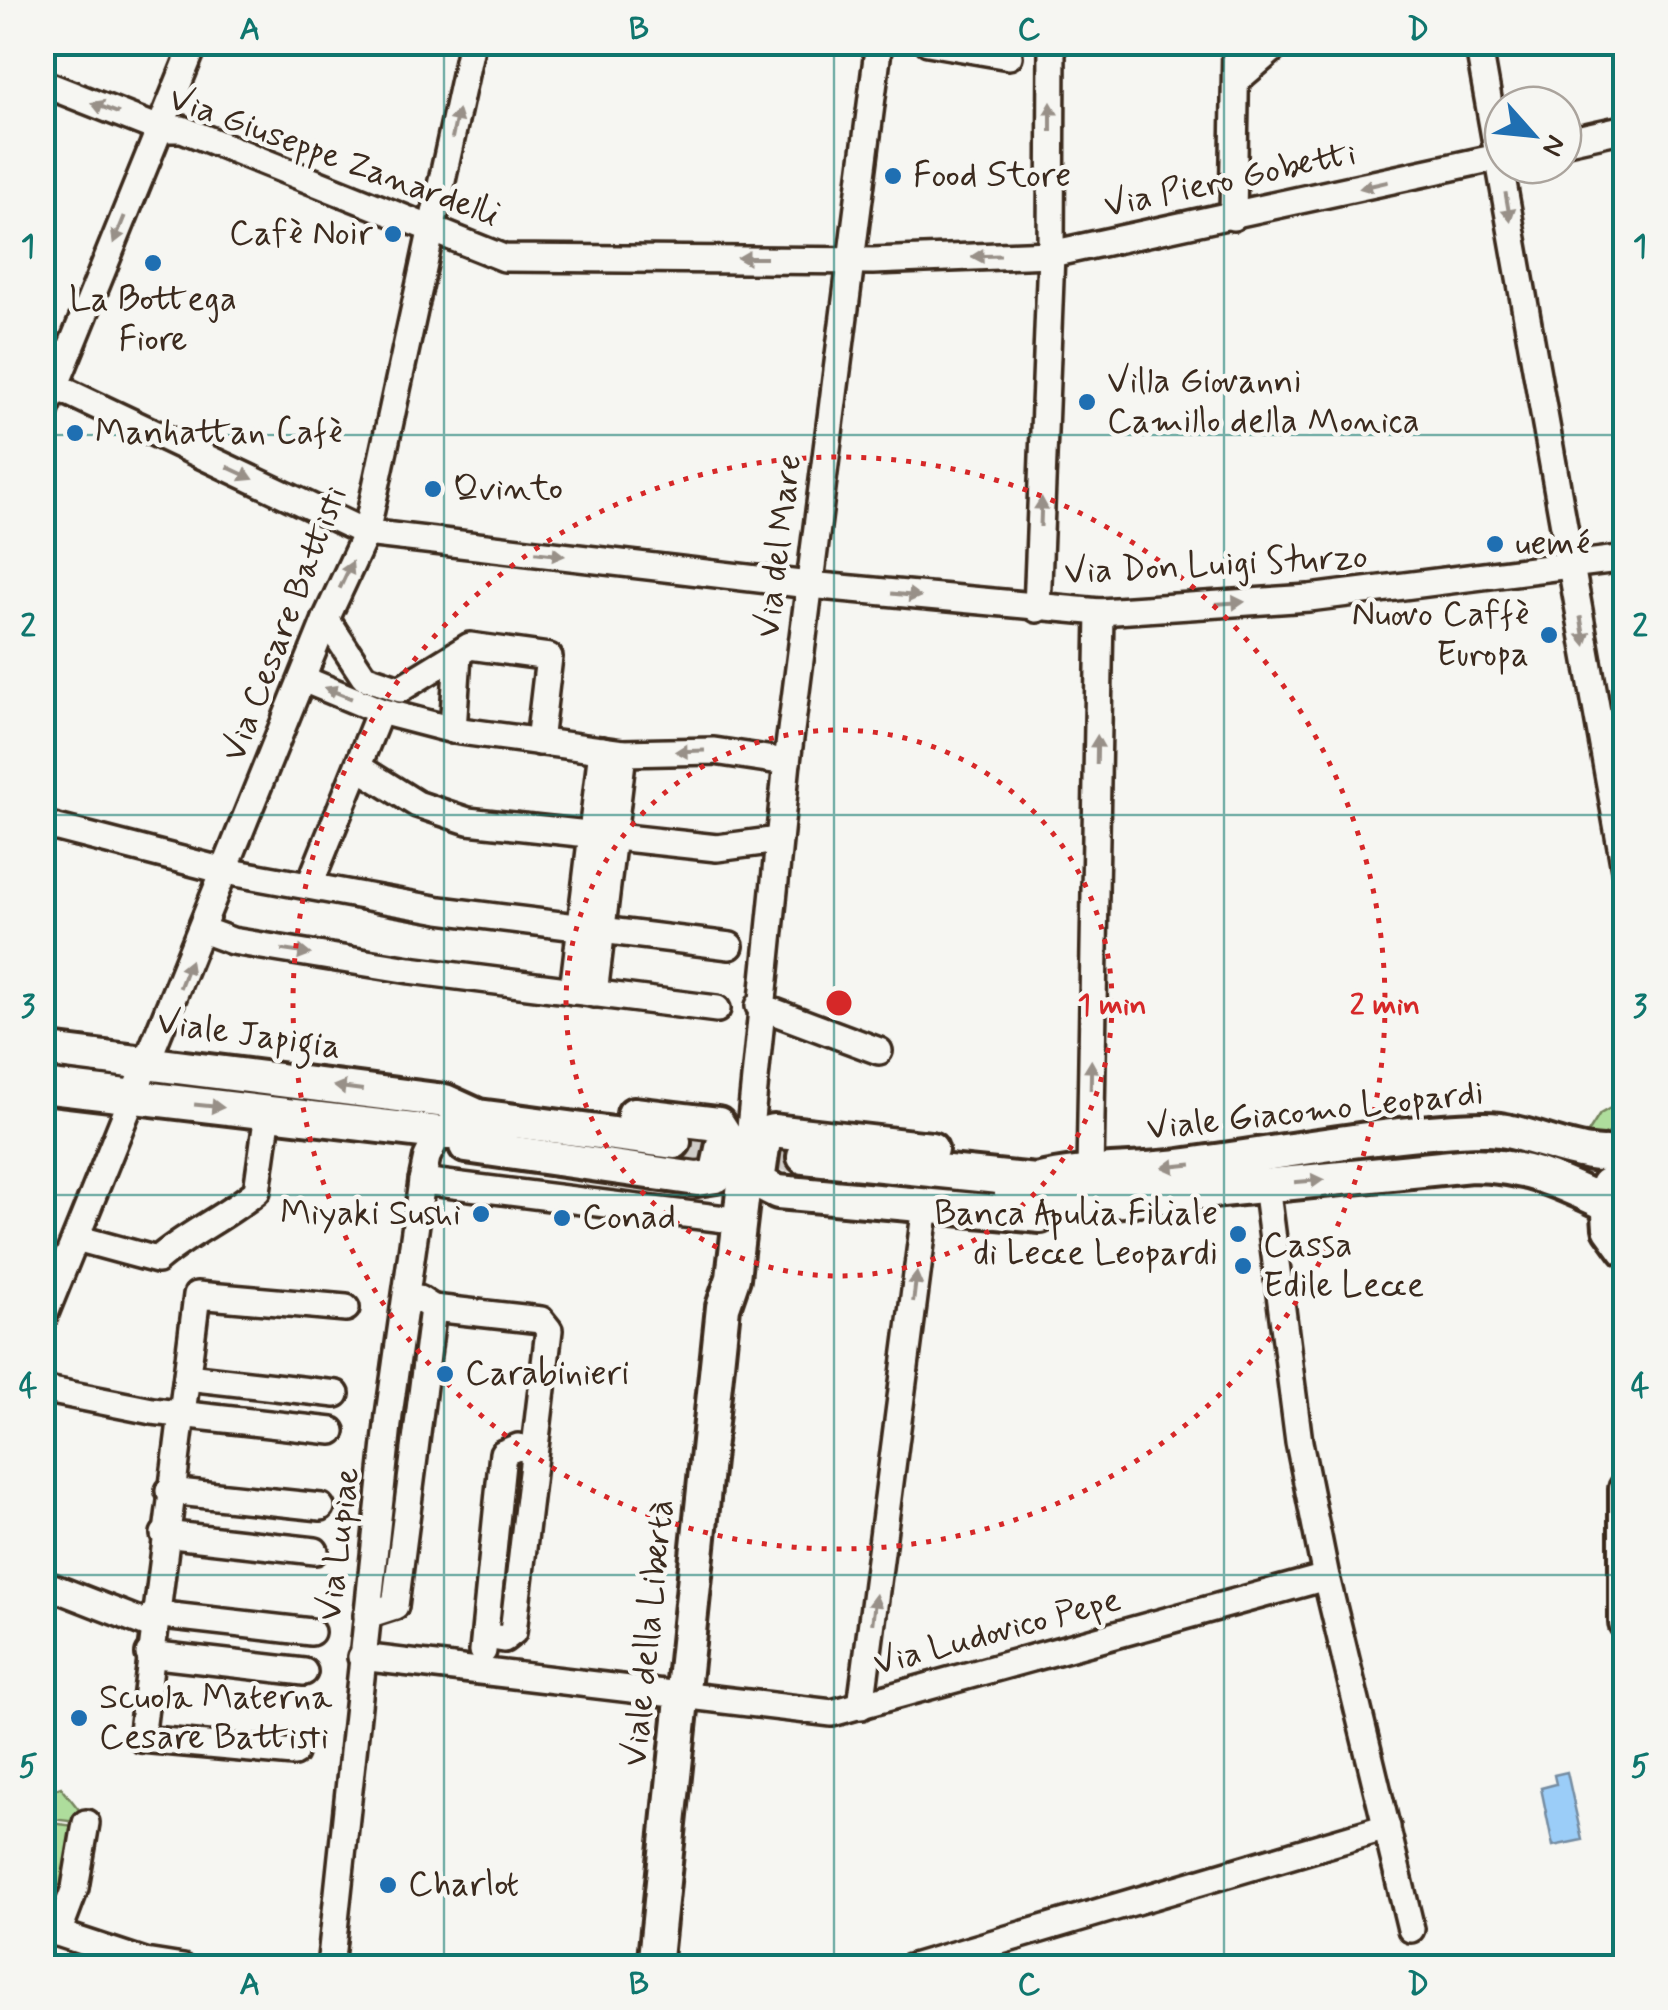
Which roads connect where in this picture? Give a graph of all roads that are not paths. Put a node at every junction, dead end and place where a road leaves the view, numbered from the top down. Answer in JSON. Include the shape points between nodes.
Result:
{"nodes":[{"id":1,"x":195,"y":42,"type":"edge"},
{"id":2,"x":472,"y":42,"type":"edge"},
{"id":3,"x":878,"y":42,"type":"edge"},
{"id":4,"x":928,"y":42,"type":"edge"},
{"id":5,"x":1052,"y":42,"type":"edge"},
{"id":6,"x":1236,"y":42,"type":"edge"},
{"id":7,"x":1280,"y":42,"type":"edge"},
{"id":8,"x":1478,"y":42,"type":"edge"},
{"id":9,"x":1008,"y":56,"type":"dead end"},
{"id":10,"x":1237,"y":80,"type":"junction"},
{"id":11,"x":42,"y":84,"type":"edge"},
{"id":12,"x":1487,"y":85,"type":"edge"},
{"id":13,"x":1626,"y":128,"type":"edge"},
{"id":14,"x":159,"y":130,"type":"junction"},
{"id":15,"x":1583,"y":138,"type":"edge"},
{"id":16,"x":1483,"y":161,"type":"edge"},
{"id":17,"x":1506,"y":185,"type":"edge"},
{"id":18,"x":1233,"y":217,"type":"junction"},
{"id":19,"x":433,"y":230,"type":"junction"},
{"id":20,"x":1051,"y":254,"type":"junction"},
{"id":21,"x":849,"y":260,"type":"junction"},
{"id":22,"x":50,"y":383,"type":"edge"},
{"id":23,"x":42,"y":419,"type":"edge"},
{"id":24,"x":366,"y":532,"type":"junction"},
{"id":25,"x":1626,"y":558,"type":"edge"},
{"id":26,"x":1572,"y":568,"type":"junction"},
{"id":27,"x":809,"y":585,"type":"junction"},
{"id":28,"x":1037,"y":609,"type":"junction"},
{"id":29,"x":1100,"y":612,"type":"junction"},
{"id":30,"x":326,"y":619,"type":"junction"},
{"id":31,"x":458,"y":655,"type":"junction"},
{"id":32,"x":303,"y":679,"type":"junction"},
{"id":33,"x":380,"y":711,"type":"junction"},
{"id":34,"x":452,"y":730,"type":"junction"},
{"id":35,"x":539,"y":742,"type":"junction"},
{"id":36,"x":612,"y":752,"type":"junction"},
{"id":37,"x":787,"y":762,"type":"junction"},
{"id":38,"x":358,"y":767,"type":"junction"},
{"id":39,"x":346,"y":794,"type":"junction"},
{"id":40,"x":417,"y":804,"type":"junction"},
{"id":41,"x":42,"y":824,"type":"edge"},
{"id":42,"x":602,"y":838,"type":"junction"},
{"id":43,"x":778,"y":840,"type":"junction"},
{"id":44,"x":225,"y":871,"type":"junction"},
{"id":45,"x":1626,"y":875,"type":"edge"},
{"id":46,"x":310,"y":884,"type":"junction"},
{"id":47,"x":202,"y":930,"type":"junction"},
{"id":48,"x":591,"y":931,"type":"junction"},
{"id":49,"x":730,"y":946,"type":"dead end"},
{"id":50,"x":584,"y":992,"type":"junction"},
{"id":51,"x":760,"y":1006,"type":"junction"},
{"id":52,"x":717,"y":1009,"type":"dead end"},
{"id":53,"x":42,"y":1050,"type":"edge"},
{"id":54,"x":879,"y":1051,"type":"dead end"},
{"id":55,"x":150,"y":1061,"type":"junction"},
{"id":56,"x":42,"y":1086,"type":"edge"},
{"id":57,"x":135,"y":1096,"type":"junction"},
{"id":58,"x":748,"y":1097,"type":"junction"},
{"id":59,"x":268,"y":1113,"type":"junction"},
{"id":60,"x":442,"y":1117,"type":"junction"},
{"id":61,"x":714,"y":1121,"type":"junction"},
{"id":62,"x":786,"y":1129,"type":"junction"},
{"id":63,"x":674,"y":1149,"type":"tunnel mouth"},
{"id":64,"x":1626,"y":1153,"type":"edge"},
{"id":65,"x":741,"y":1157,"type":"joint"},
{"id":66,"x":795,"y":1174,"type":"junction"},
{"id":67,"x":697,"y":1179,"type":"junction"},
{"id":68,"x":422,"y":1181,"type":"junction"},
{"id":69,"x":1078,"y":1183,"type":"junction"},
{"id":70,"x":1266,"y":1185,"type":"junction"},
{"id":71,"x":1605,"y":1203,"type":"junction"},
{"id":72,"x":926,"y":1206,"type":"junction"},
{"id":73,"x":730,"y":1216,"type":"junction"},
{"id":74,"x":76,"y":1238,"type":"junction"},
{"id":75,"x":1622,"y":1251,"type":"edge"},
{"id":76,"x":406,"y":1291,"type":"junction"},
{"id":77,"x":346,"y":1308,"type":"dead end"},
{"id":78,"x":434,"y":1308,"type":"junction"},
{"id":79,"x":42,"y":1321,"type":"edge"},
{"id":80,"x":187,"y":1377,"type":"junction"},
{"id":81,"x":42,"y":1389,"type":"edge"},
{"id":82,"x":336,"y":1394,"type":"dead end"},
{"id":83,"x":181,"y":1414,"type":"junction"},
{"id":84,"x":332,"y":1431,"type":"dead end"},
{"id":85,"x":1626,"y":1489,"type":"edge"},
{"id":86,"x":169,"y":1491,"type":"junction"},
{"id":87,"x":321,"y":1507,"type":"dead end"},
{"id":88,"x":164,"y":1534,"type":"junction"},
{"id":89,"x":315,"y":1551,"type":"dead end"},
{"id":90,"x":1326,"y":1577,"type":"junction"},
{"id":91,"x":42,"y":1583,"type":"edge"},
{"id":92,"x":367,"y":1615,"type":"junction"},
{"id":93,"x":153,"y":1620,"type":"junction"},
{"id":94,"x":1626,"y":1623,"type":"edge"},
{"id":95,"x":311,"y":1632,"type":"dead end"},
{"id":96,"x":150,"y":1654,"type":"junction"},
{"id":97,"x":361,"y":1657,"type":"junction"},
{"id":98,"x":481,"y":1671,"type":"junction"},
{"id":99,"x":304,"y":1672,"type":"dead end"},
{"id":100,"x":682,"y":1695,"type":"junction"},
{"id":101,"x":861,"y":1706,"type":"junction"},
{"id":102,"x":294,"y":1753,"type":"dead end"},
{"id":103,"x":86,"y":1823,"type":"dead end"},
{"id":104,"x":1387,"y":1826,"type":"junction"},
{"id":105,"x":1411,"y":1928,"type":"dead end"},
{"id":106,"x":50,"y":1930,"type":"edge"},
{"id":107,"x":183,"y":1968,"type":"edge"},
{"id":108,"x":330,"y":1968,"type":"edge"},
{"id":109,"x":654,"y":1968,"type":"edge"},
{"id":110,"x":909,"y":1968,"type":"edge"}],
"edges":[{"from":1,"to":14,"type":"street"},
{"from":19,"to":2,"type":"street","name":"Via Cesare Battisti","one_way":true},
{"from":3,"to":21,"type":"street","name":"Via del Mare"},
{"from":4,"to":9,"type":"street"},
{"from":20,"to":5,"type":"street","one_way":true},
{"from":6,"to":10,"type":"street"},
{"from":7,"to":10,"type":"street"},
{"from":8,"to":12,"type":"street"},
{"from":10,"to":18,"type":"street"},
{"from":14,"to":11,"type":"street","name":"Via Giuseppe Zanardelli","one_way":true},
{"from":13,"to":15,"type":"street"},
{"from":14,"to":19,"type":"street","name":"Via Giuseppe Zanardelli","via":[[182,129]]},
{"from":14,"to":22,"type":"street","one_way":true},
{"from":16,"to":18,"type":"street","name":"Via Piero Gobetti","one_way":true},
{"from":17,"to":26,"type":"street","one_way":true},
{"from":18,"to":20,"type":"street","name":"Via Piero Gobetti"},
{"from":21,"to":19,"type":"street","name":"Via Giuseppe Zanardelli","one_way":true,"via":[[504,258]]},
{"from":19,"to":24,"type":"street","name":"Via Cesare Battisti"},
{"from":20,"to":21,"type":"street","name":"Via Piero Gobetti","one_way":true},
{"from":28,"to":20,"type":"street","one_way":true},
{"from":21,"to":27,"type":"street","name":"Via del Mare"},
{"from":22,"to":23,"type":"street"},
{"from":22,"to":24,"type":"street","name":"Via Don Luigi Sturzo","one_way":true},
{"from":24,"to":27,"type":"street","name":"Via Don Luigi Sturzo","one_way":true},
{"from":30,"to":24,"type":"street","name":"Via Cesare Battisti","one_way":true},
{"from":25,"to":26,"type":"street","name":"Via Don Luigi Sturzo"},
{"from":29,"to":26,"type":"street","name":"Via Don Luigi Sturzo","one_way":true,"via":[[1308,598]]},
{"from":26,"to":45,"type":"street","one_way":true},
{"from":27,"to":28,"type":"street","name":"Via Don Luigi Sturzo","one_way":true},
{"from":27,"to":37,"type":"street","name":"Via del Mare"},
{"from":28,"to":29,"type":"street","name":"Via Don Luigi Sturzo"},
{"from":69,"to":29,"type":"street","one_way":true},
{"from":30,"to":31,"type":"street","via":[[364,677],[400,689]]},
{"from":30,"to":32,"type":"street","name":"Via Cesare Battisti"},
{"from":31,"to":34,"type":"street"},
{"from":31,"to":35,"type":"street","via":[[470,646],[548,658]]},
{"from":33,"to":32,"type":"street","one_way":true},
{"from":32,"to":44,"type":"street","name":"Via Cesare Battisti"},
{"from":33,"to":34,"type":"street"},
{"from":33,"to":38,"type":"street"},
{"from":34,"to":35,"type":"street"},
{"from":35,"to":36,"type":"street"},
{"from":37,"to":36,"type":"street","one_way":true,"via":[[714,751]]},
{"from":36,"to":42,"type":"street"},
{"from":37,"to":43,"type":"street","name":"Via del Mare"},
{"from":38,"to":39,"type":"street"},
{"from":38,"to":40,"type":"street"},
{"from":39,"to":40,"type":"street"},
{"from":39,"to":46,"type":"street"},
{"from":40,"to":42,"type":"street","via":[[468,821]]},
{"from":41,"to":44,"type":"street"},
{"from":42,"to":43,"type":"street","via":[[717,848]]},
{"from":42,"to":48,"type":"street"},
{"from":43,"to":51,"type":"street","name":"Via del Mare"},
{"from":44,"to":46,"type":"street"},
{"from":44,"to":47,"type":"street","name":"Via Cesare Battisti"},
{"from":46,"to":48,"type":"street"},
{"from":47,"to":50,"type":"street","one_way":true,"via":[[392,968]]},
{"from":55,"to":47,"type":"street","name":"Via Cesare Battisti","one_way":true},
{"from":48,"to":49,"type":"street"},
{"from":48,"to":50,"type":"street"},
{"from":50,"to":52,"type":"street"},
{"from":51,"to":54,"type":"street"},
{"from":51,"to":58,"type":"street","name":"Via del Mare","via":[[758,1074]]},
{"from":53,"to":55,"type":"main road","name":"Viale Japigia"},
{"from":55,"to":57,"type":"street","name":"Via Cesare Battisti"},
{"from":60,"to":55,"type":"main road","name":"Viale Japigia","one_way":true},
{"from":56,"to":57,"type":"main road","name":"Viale Japigia"},
{"from":57,"to":59,"type":"main road","name":"Viale Japigia","one_way":true},
{"from":57,"to":74,"type":"street","name":"Via Cesare Battisti"},
{"from":58,"to":61,"type":"street"},
{"from":58,"to":62,"type":"street","via":[[765,1118]]},
{"from":58,"to":65,"type":"street","name":"Via del Mare"},
{"from":59,"to":60,"type":"main road","name":"Viale Japigia"},
{"from":59,"to":74,"type":"street","via":[[256,1191],[228,1215],[181,1238],[157,1260]]},
{"from":60,"to":61,"type":"main road","name":"Viale Japigia","via":[[478,1095]]},
{"from":60,"to":63,"type":"main road","name":"Viale Japigia","via":[[476,1130]]},
{"from":60,"to":67,"type":"main road","name":"Viale Japigia","via":[[474,1150]]},
{"from":60,"to":68,"type":"street","name":"Via Lupiae"},
{"from":61,"to":67,"type":"main road","via":[[725,1135],[720,1170]]},
{"from":62,"to":66,"type":"main road","via":[[765,1133],[760,1141],[758,1182]]},
{"from":62,"to":69,"type":"main road","name":"Viale Giacomo Leopardi","via":[[1040,1164]]},
{"from":64,"to":69,"type":"main road","name":"Viale Giacomo Leopardi","one_way":true,"via":[[1582,1152],[1533,1134],[1482,1129]]},
{"from":64,"to":71,"type":"main road","name":"Viale Giacomo Leopardi","via":[[1614,1168]]},
{"from":65,"to":73,"type":"main road","name":"Viale della Libertà"},
{"from":66,"to":69,"type":"main road","name":"Viale Giacomo Leopardi","via":[[1047,1198]]},
{"from":66,"to":72,"type":"main road","name":"Viale Giacomo Leopardi"},
{"from":66,"to":73,"type":"main road"},
{"from":67,"to":73,"type":"main road","via":[[714,1188]]},
{"from":68,"to":73,"type":"street"},
{"from":68,"to":76,"type":"street","name":"Via Lupiae"},
{"from":69,"to":70,"type":"main road","name":"Viale Giacomo Leopardi"},
{"from":69,"to":72,"type":"main road","name":"Viale Giacomo Leopardi","via":[[1042,1216]]},
{"from":70,"to":71,"type":"main road","name":"Viale Giacomo Leopardi","one_way":true,"via":[[1512,1166]]},
{"from":70,"to":90,"type":"street","via":[[1300,1442]]},
{"from":71,"to":75,"type":"main road"},
{"from":101,"to":72,"type":"street","one_way":true},
{"from":73,"to":100,"type":"main road","name":"Viale della Libertà","via":[[733,1278],[723,1308]]},
{"from":74,"to":79,"type":"street","name":"Via Cesare Battisti"},
{"from":76,"to":78,"type":"street"},
{"from":76,"to":92,"type":"street","name":"Via Lupiae"},
{"from":77,"to":80,"type":"street","via":[[197,1295]]},
{"from":78,"to":92,"type":"street","via":[[395,1606]]},
{"from":78,"to":98,"type":"street","via":[[542,1320],[549,1330],[513,1632],[486,1636]]},
{"from":80,"to":82,"type":"street"},
{"from":80,"to":83,"type":"street"},
{"from":81,"to":83,"type":"street"},
{"from":83,"to":84,"type":"street"},
{"from":83,"to":86,"type":"street"},
{"from":85,"to":94,"type":"main road"},
{"from":86,"to":87,"type":"street"},
{"from":86,"to":88,"type":"street"},
{"from":88,"to":89,"type":"street"},
{"from":88,"to":93,"type":"street"},
{"from":90,"to":101,"type":"street","name":"Via Ludovico Pepe"},
{"from":90,"to":104,"type":"street"},
{"from":91,"to":93,"type":"street"},
{"from":92,"to":97,"type":"street","name":"Via Lupiae"},
{"from":93,"to":95,"type":"street"},
{"from":93,"to":96,"type":"street"},
{"from":96,"to":99,"type":"street"},
{"from":96,"to":102,"type":"street","via":[[140,1739]]},
{"from":97,"to":98,"type":"street","name":"Via Ludovico Pepe"},
{"from":97,"to":108,"type":"street","name":"Via Lupiae"},
{"from":98,"to":100,"type":"street","name":"Via Ludovico Pepe"},
{"from":100,"to":101,"type":"street","name":"Via Ludovico Pepe","via":[[832,1712]]},
{"from":100,"to":109,"type":"main road","name":"Viale della Libertà"},
{"from":103,"to":106,"type":"street","via":[[75,1888]]},
{"from":104,"to":105,"type":"street"},
{"from":104,"to":110,"type":"street"},
{"from":106,"to":107,"type":"street"}]}
